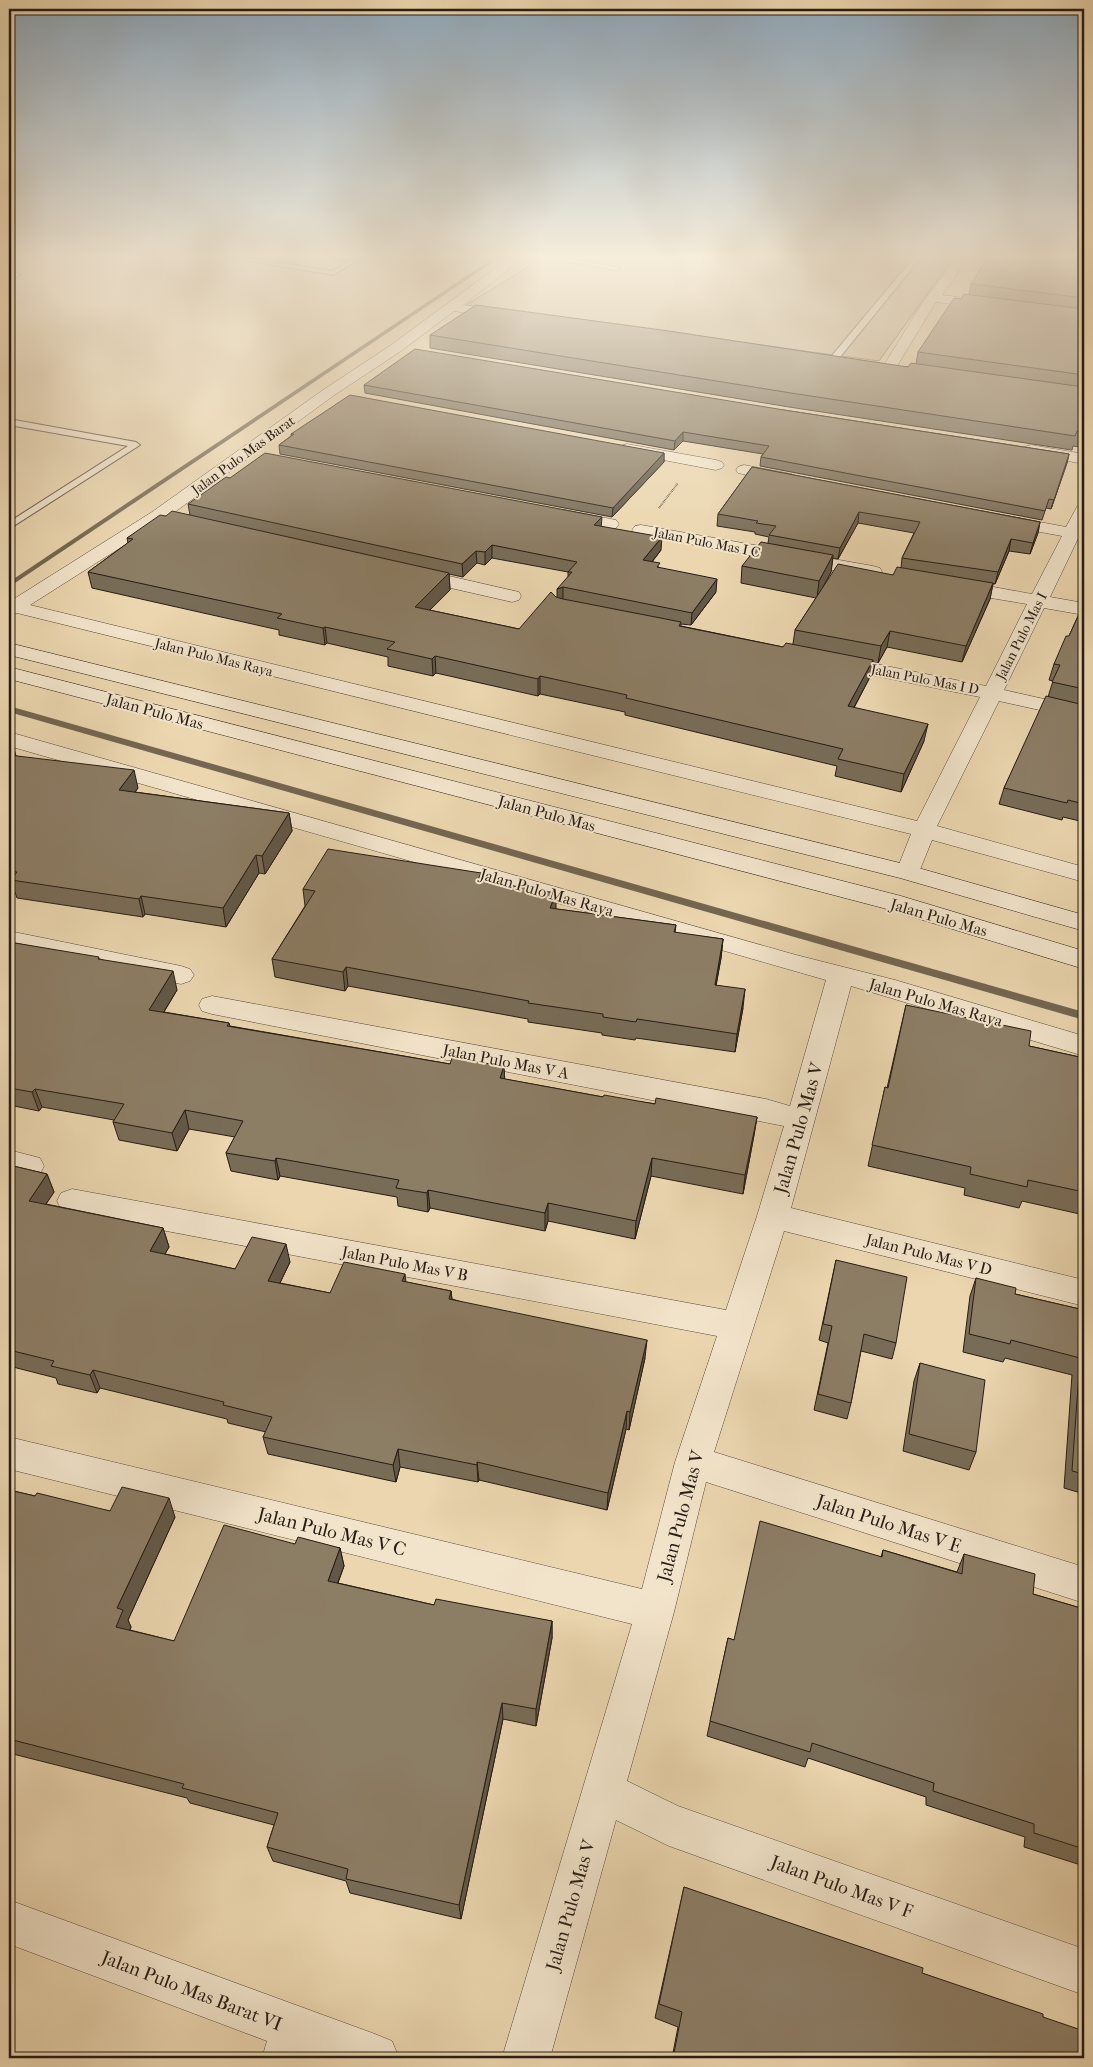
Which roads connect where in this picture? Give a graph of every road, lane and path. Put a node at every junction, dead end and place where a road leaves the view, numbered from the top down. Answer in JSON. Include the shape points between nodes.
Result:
{"nodes":[{"id":1,"x":389,"y":352,"type":"edge"},
{"id":2,"x":835,"y":352,"type":"edge"},
{"id":3,"x":899,"y":352,"type":"edge"},
{"id":4,"x":828,"y":360,"type":"joint"},
{"id":5,"x":852,"y":363,"type":"edge"},
{"id":6,"x":870,"y":365,"type":"edge"},
{"id":7,"x":889,"y":368,"type":"junction"},
{"id":8,"x":909,"y":371,"type":"edge"},
{"id":9,"x":328,"y":393,"type":"junction"},
{"id":10,"x":350,"y":398,"type":"edge"},
{"id":11,"x":9,"y":422,"type":"edge"},
{"id":12,"x":610,"y":446,"type":"edge"},
{"id":13,"x":1016,"y":448,"type":"edge"},
{"id":14,"x":243,"y":454,"type":"junction"},
{"id":15,"x":262,"y":458,"type":"edge"},
{"id":16,"x":1084,"y":459,"type":"edge"},
{"id":17,"x":696,"y":462,"type":"junction"},
{"id":18,"x":716,"y":465,"type":"dead end"},
{"id":19,"x":744,"y":470,"type":"dead end"},
{"id":20,"x":802,"y":482,"type":"edge"},
{"id":21,"x":551,"y":512,"type":"edge"},
{"id":22,"x":158,"y":516,"type":"junction"},
{"id":23,"x":986,"y":516,"type":"edge"},
{"id":24,"x":177,"y":520,"type":"edge"},
{"id":25,"x":1079,"y":523,"type":"edge"},
{"id":26,"x":610,"y":524,"type":"dead end"},
{"id":27,"x":9,"y":526,"type":"edge"},
{"id":28,"x":641,"y":530,"type":"joint"},
{"id":29,"x":397,"y":570,"type":"edge"},
{"id":30,"x":886,"y":574,"type":"edge"},
{"id":31,"x":934,"y":582,"type":"edge"},
{"id":32,"x":512,"y":596,"type":"dead end"},
{"id":33,"x":1039,"y":599,"type":"junction"},
{"id":34,"x":1084,"y":608,"type":"edge"},
{"id":35,"x":11,"y":609,"type":"edge"},
{"id":36,"x":9,"y":649,"type":"edge"},
{"id":37,"x":816,"y":658,"type":"edge"},
{"id":38,"x":9,"y":673,"type":"edge"},
{"id":39,"x":992,"y":692,"type":"junction"},
{"id":40,"x":1084,"y":714,"type":"edge"},
{"id":41,"x":9,"y":739,"type":"edge"},
{"id":42,"x":922,"y":833,"type":"junction"},
{"id":43,"x":909,"y":869,"type":"junction"},
{"id":44,"x":1084,"y":875,"type":"edge"},
{"id":45,"x":1084,"y":923,"type":"edge"},
{"id":46,"x":9,"y":939,"type":"edge"},
{"id":47,"x":1084,"y":960,"type":"edge"},
{"id":48,"x":181,"y":974,"type":"dead end"},
{"id":49,"x":841,"y":975,"type":"junction"},
{"id":50,"x":212,"y":1005,"type":"dead end"},
{"id":51,"x":1084,"y":1046,"type":"edge"},
{"id":52,"x":799,"y":1119,"type":"junction"},
{"id":53,"x":72,"y":1201,"type":"dead end"},
{"id":54,"x":773,"y":1216,"type":"junction"},
{"id":55,"x":1084,"y":1293,"type":"edge"},
{"id":56,"x":738,"y":1327,"type":"junction"},
{"id":57,"x":9,"y":1453,"type":"edge"},
{"id":58,"x":693,"y":1462,"type":"junction"},
{"id":59,"x":1084,"y":1585,"type":"edge"},
{"id":60,"x":655,"y":1612,"type":"junction"},
{"id":61,"x":603,"y":1791,"type":"junction"},
{"id":62,"x":9,"y":1922,"type":"edge"},
{"id":63,"x":1084,"y":1972,"type":"edge"},
{"id":64,"x":290,"y":2044,"type":"edge"},
{"id":65,"x":375,"y":2058,"type":"edge"},
{"id":66,"x":526,"y":2058,"type":"edge"}],
"edges":[{"from":1,"to":9,"type":"street","name":"Jalan Pulo Mas Barat"},
{"from":2,"to":4,"type":"lane"},
{"from":3,"to":7,"type":"street"},
{"from":4,"to":5,"type":"street"},
{"from":6,"to":7,"type":"street"},
{"from":7,"to":8,"type":"street"},
{"from":9,"to":10,"type":"street"},
{"from":9,"to":14,"type":"street","name":"Jalan Pulo Mas Barat"},
{"from":11,"to":27,"type":"lane","via":[[136,445]]},
{"from":12,"to":17,"type":"street"},
{"from":13,"to":16,"type":"street"},
{"from":14,"to":15,"type":"street"},
{"from":14,"to":22,"type":"street","name":"Jalan Pulo Mas Barat"},
{"from":17,"to":18,"type":"street"},
{"from":17,"to":28,"type":"path"},
{"from":19,"to":20,"type":"street"},
{"from":21,"to":26,"type":"street"},
{"from":22,"to":24,"type":"street"},
{"from":22,"to":35,"type":"street","name":"Jalan Pulo Mas Barat"},
{"from":23,"to":25,"type":"street"},
{"from":25,"to":33,"type":"street","name":"Jalan Pulo Mas I"},
{"from":28,"to":30,"type":"street","name":"Jalan Pulo Mas I C"},
{"from":29,"to":32,"type":"street"},
{"from":31,"to":33,"type":"street"},
{"from":33,"to":34,"type":"street"},
{"from":33,"to":39,"type":"street","name":"Jalan Pulo Mas I"},
{"from":35,"to":42,"type":"street","name":"Jalan Pulo Mas Raya"},
{"from":36,"to":43,"type":"street","name":"Jalan Pulo Mas"},
{"from":37,"to":39,"type":"street","name":"Jalan Pulo Mas I D"},
{"from":38,"to":47,"type":"street","name":"Jalan Pulo Mas","via":[[892,902]]},
{"from":39,"to":40,"type":"street","name":"Jalan Pulo Mas I D"},
{"from":39,"to":42,"type":"street","name":"Jalan Pulo Mas I"},
{"from":41,"to":49,"type":"street","name":"Jalan Pulo Mas Raya"},
{"from":42,"to":43,"type":"street","name":"Jalan Pulo Mas I"},
{"from":42,"to":44,"type":"street","name":"Jalan Pulo Mas Raya"},
{"from":43,"to":45,"type":"street","name":"Jalan Pulo Mas"},
{"from":46,"to":48,"type":"street"},
{"from":49,"to":51,"type":"street","name":"Jalan Pulo Mas Raya"},
{"from":49,"to":52,"type":"street","name":"Jalan Pulo Mas V"},
{"from":50,"to":52,"type":"street","name":"Jalan Pulo Mas V A","via":[[766,1110]]},
{"from":52,"to":54,"type":"street","name":"Jalan Pulo Mas V"},
{"from":53,"to":56,"type":"street","name":"Jalan Pulo Mas V B"},
{"from":54,"to":55,"type":"street","name":"Jalan Pulo Mas V D"},
{"from":54,"to":56,"type":"street","name":"Jalan Pulo Mas V"},
{"from":56,"to":58,"type":"street","name":"Jalan Pulo Mas V"},
{"from":57,"to":60,"type":"street","name":"Jalan Pulo Mas V C"},
{"from":58,"to":59,"type":"street","name":"Jalan Pulo Mas V E"},
{"from":58,"to":60,"type":"street","name":"Jalan Pulo Mas V"},
{"from":60,"to":61,"type":"street","name":"Jalan Pulo Mas V"},
{"from":61,"to":63,"type":"street","name":"Jalan Pulo Mas V F","via":[[668,1824]]},
{"from":61,"to":66,"type":"street","name":"Jalan Pulo Mas V"},
{"from":62,"to":64,"type":"street","name":"Jalan Pulo Mas Barat VI"},
{"from":64,"to":65,"type":"street","name":"Jalan Pulo Mas Barat VI"}]}
